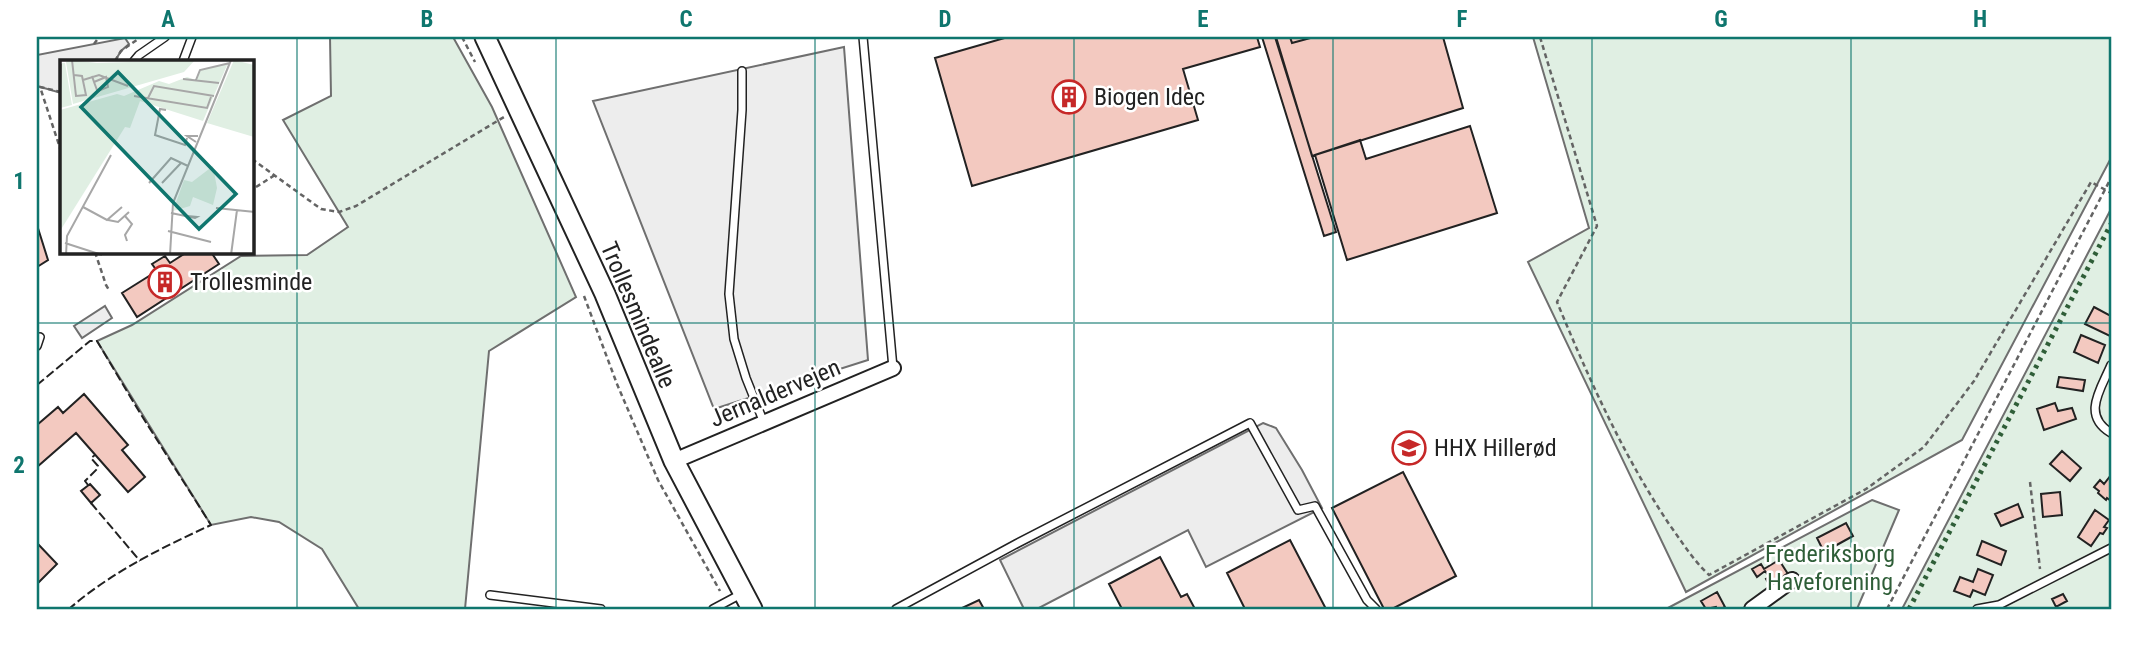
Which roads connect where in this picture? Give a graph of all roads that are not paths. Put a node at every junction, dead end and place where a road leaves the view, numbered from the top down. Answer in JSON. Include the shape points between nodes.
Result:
{"nodes":[{"id":1,"x":164,"y":37,"type":"edge"},
{"id":2,"x":192,"y":37,"type":"edge"},
{"id":3,"x":485,"y":37,"type":"edge"},
{"id":4,"x":863,"y":37,"type":"edge"},
{"id":5,"x":135,"y":60,"type":"edge"},
{"id":6,"x":183,"y":60,"type":"edge"},
{"id":7,"x":741,"y":71,"type":"dead end"},
{"id":8,"x":40,"y":337,"type":"dead end"},
{"id":9,"x":37,"y":346,"type":"edge"},
{"id":10,"x":2111,"y":365,"type":"edge"},
{"id":11,"x":892,"y":368,"type":"joint"},
{"id":12,"x":764,"y":423,"type":"junction"},
{"id":13,"x":2111,"y":433,"type":"edge"},
{"id":14,"x":674,"y":461,"type":"junction"},
{"id":15,"x":2111,"y":548,"type":"edge"},
{"id":16,"x":1793,"y":580,"type":"dead end"},
{"id":17,"x":490,"y":595,"type":"dead end"},
{"id":18,"x":748,"y":601,"type":"edge"},
{"id":19,"x":601,"y":609,"type":"edge"},
{"id":20,"x":713,"y":609,"type":"edge"},
{"id":21,"x":896,"y":609,"type":"edge"},
{"id":22,"x":1376,"y":609,"type":"edge"},
{"id":23,"x":1752,"y":609,"type":"edge"},
{"id":24,"x":1977,"y":609,"type":"edge"}],
"edges":[{"from":1,"to":5,"type":"lane"},
{"from":2,"to":6,"type":"lane"},
{"from":3,"to":14,"type":"street","name":"Trollesmindealle","via":[[605,294]]},
{"from":4,"to":11,"type":"lane"},
{"from":7,"to":12,"type":"lane","via":[[729,294],[734,339]]},
{"from":8,"to":9,"type":"lane"},
{"from":10,"to":13,"type":"lane","via":[[2095,403],[2096,417]]},
{"from":11,"to":12,"type":"street","name":"Jernaldervejen"},
{"from":12,"to":14,"type":"street","name":"Jernaldervejen"},
{"from":14,"to":18,"type":"street","name":"Trollesmindealle"},
{"from":15,"to":24,"type":"lane","via":[[2000,605]]},
{"from":16,"to":23,"type":"street"},
{"from":17,"to":19,"type":"lane"},
{"from":18,"to":20,"type":"lane"},
{"from":21,"to":22,"type":"lane","via":[[1250,423],[1298,510],[1315,506]]}]}
